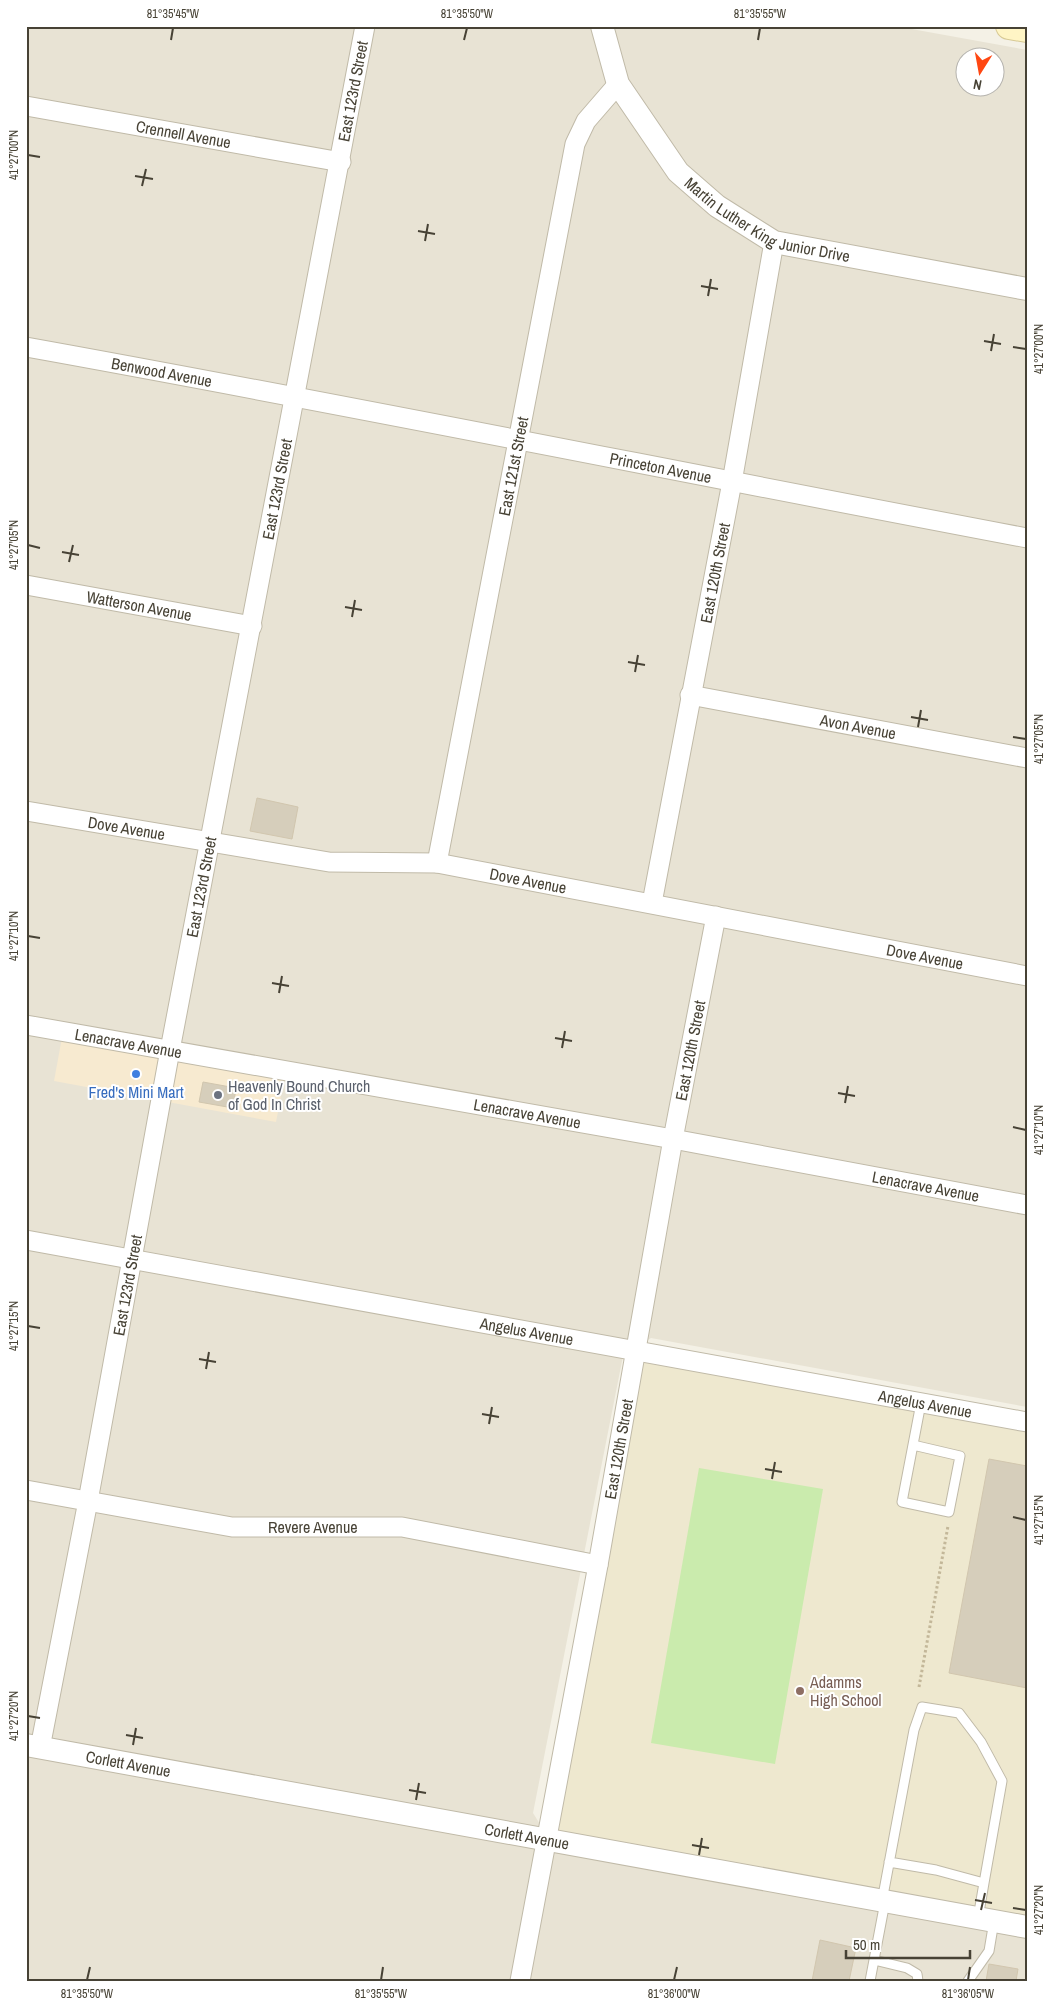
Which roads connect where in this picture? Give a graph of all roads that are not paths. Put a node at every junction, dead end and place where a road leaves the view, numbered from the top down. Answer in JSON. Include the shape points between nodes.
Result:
{"nodes":[{"id":1,"x":365,"y":26,"type":"edge"},
{"id":2,"x":602,"y":26,"type":"edge"},
{"id":3,"x":1009,"y":26,"type":"edge"},
{"id":4,"x":1027,"y":30,"type":"edge"},
{"id":5,"x":618,"y":84,"type":"junction"},
{"id":6,"x":26,"y":106,"type":"edge"},
{"id":7,"x":340,"y":162,"type":"junction"},
{"id":8,"x":774,"y":242,"type":"junction"},
{"id":9,"x":1027,"y":290,"type":"edge"},
{"id":10,"x":26,"y":347,"type":"edge"},
{"id":11,"x":295,"y":396,"type":"junction"},
{"id":12,"x":519,"y":441,"type":"junction"},
{"id":13,"x":732,"y":482,"type":"junction"},
{"id":14,"x":1027,"y":538,"type":"edge"},
{"id":15,"x":26,"y":585,"type":"edge"},
{"id":16,"x":252,"y":626,"type":"junction"},
{"id":17,"x":690,"y":695,"type":"junction"},
{"id":18,"x":1027,"y":758,"type":"edge"},
{"id":19,"x":26,"y":811,"type":"edge"},
{"id":20,"x":210,"y":843,"type":"junction"},
{"id":21,"x":437,"y":863,"type":"junction"},
{"id":22,"x":652,"y":902,"type":"junction"},
{"id":23,"x":716,"y":916,"type":"junction"},
{"id":24,"x":1027,"y":976,"type":"edge"},
{"id":25,"x":26,"y":1025,"type":"edge"},
{"id":26,"x":170,"y":1050,"type":"junction"},
{"id":27,"x":673,"y":1139,"type":"junction"},
{"id":28,"x":1027,"y":1205,"type":"edge"},
{"id":29,"x":26,"y":1240,"type":"edge"},
{"id":30,"x":134,"y":1259,"type":"junction"},
{"id":31,"x":636,"y":1350,"type":"junction"},
{"id":32,"x":921,"y":1403,"type":"junction"},
{"id":33,"x":1027,"y":1422,"type":"edge"},
{"id":34,"x":913,"y":1445,"type":"junction"},
{"id":35,"x":26,"y":1490,"type":"edge"},
{"id":36,"x":88,"y":1501,"type":"junction"},
{"id":37,"x":598,"y":1565,"type":"junction"},
{"id":38,"x":33,"y":1746,"type":"edge"},
{"id":39,"x":546,"y":1839,"type":"junction"},
{"id":40,"x":889,"y":1862,"type":"junction"},
{"id":41,"x":984,"y":1883,"type":"junction"},
{"id":42,"x":883,"y":1901,"type":"junction"},
{"id":43,"x":986,"y":1920,"type":"junction"},
{"id":44,"x":1027,"y":1927,"type":"edge"},
{"id":45,"x":874,"y":1960,"type":"junction"},
{"id":46,"x":520,"y":1981,"type":"edge"},
{"id":47,"x":870,"y":1981,"type":"edge"},
{"id":48,"x":918,"y":1981,"type":"edge"},
{"id":49,"x":968,"y":1981,"type":"edge"}],
"edges":[{"from":1,"to":7,"type":"street","name":"East 123rd Street"},
{"from":2,"to":5,"type":"street","name":"Martin Luther King Junior Drive"},
{"from":3,"to":4,"type":"main road"},
{"from":5,"to":8,"type":"street","name":"Martin Luther King Junior Drive","via":[[678,172],[717,206]]},
{"from":5,"to":12,"type":"street","name":"East 121st Street","via":[[586,121],[575,144]]},
{"from":6,"to":7,"type":"street","name":"Crennell Avenue"},
{"from":7,"to":11,"type":"street","name":"East 123rd Street"},
{"from":8,"to":9,"type":"street","name":"Martin Luther King Junior Drive"},
{"from":8,"to":13,"type":"street","name":"East 120th Street"},
{"from":10,"to":11,"type":"street","name":"Benwood Avenue"},
{"from":11,"to":12,"type":"street","name":"Princeton Avenue"},
{"from":11,"to":16,"type":"street","name":"East 123rd Street"},
{"from":12,"to":13,"type":"street","name":"Princeton Avenue"},
{"from":12,"to":21,"type":"street","name":"East 121st Street"},
{"from":13,"to":14,"type":"street","name":"Princeton Avenue"},
{"from":13,"to":17,"type":"street","name":"East 120th Street"},
{"from":15,"to":16,"type":"street","name":"Watterson Avenue"},
{"from":16,"to":20,"type":"street","name":"East 123rd Street"},
{"from":17,"to":18,"type":"street","name":"Avon Avenue"},
{"from":17,"to":22,"type":"street","name":"East 120th Street"},
{"from":19,"to":20,"type":"street","name":"Dove Avenue"},
{"from":20,"to":21,"type":"street","name":"Dove Avenue","via":[[328,862]]},
{"from":20,"to":26,"type":"street","name":"East 123rd Street"},
{"from":21,"to":22,"type":"street","name":"Dove Avenue"},
{"from":22,"to":23,"type":"street","name":"Dove Avenue"},
{"from":23,"to":24,"type":"street","name":"Dove Avenue"},
{"from":23,"to":27,"type":"street","name":"East 120th Street"},
{"from":25,"to":26,"type":"street","name":"Lenacrave Avenue"},
{"from":26,"to":27,"type":"street","name":"Lenacrave Avenue"},
{"from":26,"to":30,"type":"street","name":"East 123rd Street"},
{"from":27,"to":28,"type":"street","name":"Lenacrave Avenue"},
{"from":27,"to":31,"type":"street","name":"East 120th Street"},
{"from":29,"to":30,"type":"street","name":"Angelus Avenue"},
{"from":30,"to":31,"type":"street","name":"Angelus Avenue"},
{"from":30,"to":36,"type":"street","name":"East 123rd Street"},
{"from":31,"to":32,"type":"street","name":"Angelus Avenue"},
{"from":31,"to":37,"type":"street","name":"East 120th Street"},
{"from":32,"to":33,"type":"street","name":"Angelus Avenue"},
{"from":32,"to":34,"type":"lane"},
{"from":34,"to":34,"type":"lane","via":[[902,1502],[949,1512],[960,1456]]},
{"from":35,"to":36,"type":"street","name":"Revere Avenue"},
{"from":36,"to":37,"type":"street","name":"Revere Avenue","via":[[232,1527],[402,1527]]},
{"from":36,"to":38,"type":"street","name":"East 123rd Street"},
{"from":37,"to":39,"type":"street","name":"East 120th Street"},
{"from":38,"to":39,"type":"street","name":"Corlett Avenue"},
{"from":39,"to":42,"type":"street","name":"Corlett Avenue"},
{"from":39,"to":46,"type":"street","name":"East 120th Street"},
{"from":40,"to":41,"type":"lane"},
{"from":40,"to":41,"type":"lane","via":[[914,1730],[922,1707],[959,1713],[1002,1781]]},
{"from":40,"to":42,"type":"lane"},
{"from":41,"to":43,"type":"lane"},
{"from":42,"to":43,"type":"street","name":"Corlett Avenue"},
{"from":42,"to":45,"type":"lane"},
{"from":43,"to":44,"type":"street","name":"Corlett Avenue"},
{"from":43,"to":49,"type":"lane","via":[[989,1951]]},
{"from":45,"to":47,"type":"lane"},
{"from":45,"to":48,"type":"lane","via":[[907,1968],[917,1974]]}]}
